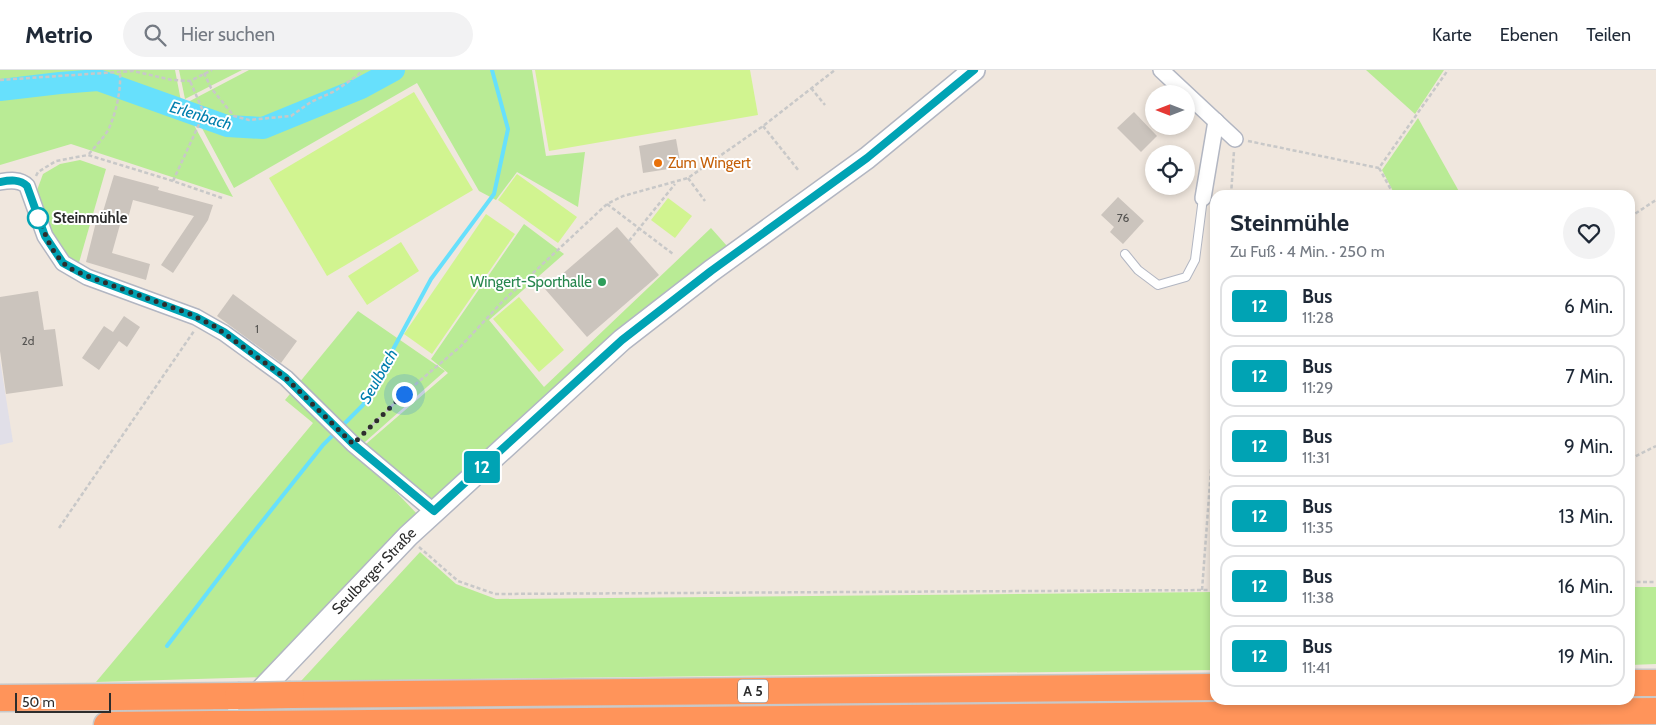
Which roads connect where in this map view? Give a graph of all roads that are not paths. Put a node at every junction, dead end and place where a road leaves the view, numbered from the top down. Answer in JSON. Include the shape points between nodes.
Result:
{"nodes":[{"id":1,"x":974,"y":70,"type":"edge"},
{"id":2,"x":1161,"y":70,"type":"edge"},
{"id":3,"x":1216,"y":121,"type":"junction"},
{"id":4,"x":1235,"y":139,"type":"road end"},
{"id":5,"x":0,"y":182,"type":"edge"},
{"id":6,"x":1203,"y":198,"type":"joint"},
{"id":7,"x":1125,"y":254,"type":"dead end"},
{"id":8,"x":434,"y":511,"type":"junction"},
{"id":9,"x":1635,"y":683,"type":"edge"},
{"id":10,"x":1656,"y":683,"type":"edge"},
{"id":11,"x":1210,"y":687,"type":"edge"},
{"id":12,"x":0,"y":698,"type":"edge"},
{"id":13,"x":1656,"y":711,"type":"edge"},
{"id":14,"x":258,"y":724,"type":"edge"},
{"id":15,"x":107,"y":725,"type":"edge"},
{"id":16,"x":220,"y":725,"type":"edge"}],
"edges":[{"from":1,"to":8,"type":"street","name":"Seulberger Straße","via":[[867,158],[622,340]]},
{"from":2,"to":3,"type":"street"},
{"from":3,"to":4,"type":"street"},
{"from":3,"to":6,"type":"street"},
{"from":5,"to":8,"type":"street","via":[[14,180],[27,186],[47,240],[69,268],[202,320],[224,332],[286,378],[351,442]]},
{"from":6,"to":7,"type":"lane","via":[[1195,260],[1186,277],[1158,285],[1138,270]]},
{"from":8,"to":16,"type":"street","name":"Seulberger Straße"},
{"from":9,"to":10,"type":"highway"},
{"from":11,"to":12,"type":"highway","number":"A 5","bridge":true},
{"from":13,"to":14,"type":"highway","number":"A 5"},
{"from":14,"to":16,"type":"highway","number":"A 5","bridge":true},
{"from":15,"to":16,"type":"highway","number":"A 5"}]}
